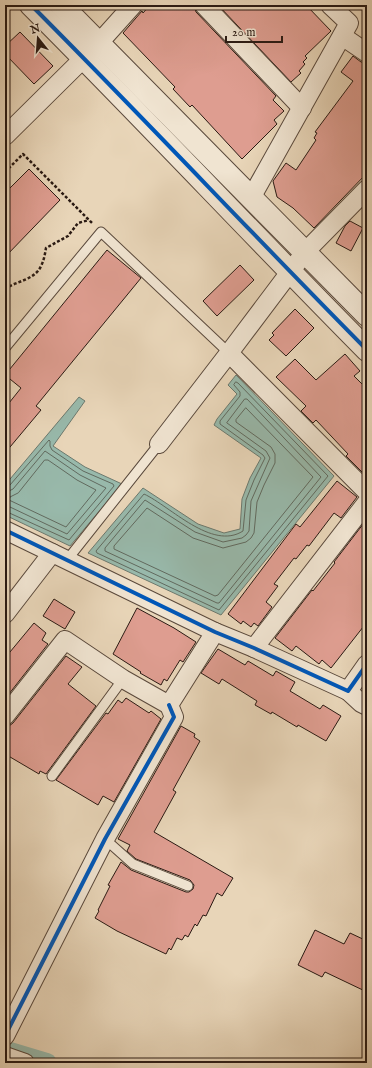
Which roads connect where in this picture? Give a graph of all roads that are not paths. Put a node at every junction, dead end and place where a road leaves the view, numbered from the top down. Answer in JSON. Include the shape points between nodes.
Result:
{"nodes":[{"id":1,"x":31,"y":5,"type":"edge"},
{"id":2,"x":60,"y":5,"type":"edge"},
{"id":3,"x":133,"y":5,"type":"edge"},
{"id":4,"x":204,"y":5,"type":"edge"},
{"id":5,"x":330,"y":5,"type":"edge"},
{"id":6,"x":342,"y":36,"type":"junction"},
{"id":7,"x":91,"y":51,"type":"junction"},
{"id":8,"x":367,"y":53,"type":"edge"},
{"id":9,"x":302,"y":108,"type":"junction"},
{"id":10,"x":5,"y":136,"type":"edge"},
{"id":11,"x":367,"y":189,"type":"edge"},
{"id":12,"x":252,"y":198,"type":"junction"},
{"id":13,"x":305,"y":252,"type":"junction"},
{"id":14,"x":290,"y":272,"type":"junction"},
{"id":15,"x":367,"y":316,"type":"edge"},
{"id":16,"x":5,"y":348,"type":"edge"},
{"id":17,"x":367,"y":350,"type":"edge"},
{"id":18,"x":230,"y":353,"type":"junction"},
{"id":19,"x":159,"y":444,"type":"joint"},
{"id":20,"x":367,"y":492,"type":"edge"},
{"id":21,"x":367,"y":502,"type":"edge"},
{"id":22,"x":5,"y":530,"type":"edge"},
{"id":23,"x":60,"y":556,"type":"junction"},
{"id":24,"x":5,"y":614,"type":"edge"},
{"id":25,"x":215,"y":632,"type":"junction"},
{"id":26,"x":254,"y":648,"type":"junction"},
{"id":27,"x":367,"y":664,"type":"edge"},
{"id":28,"x":123,"y":679,"type":"junction"},
{"id":29,"x":348,"y":691,"type":"junction"},
{"id":30,"x":169,"y":705,"type":"junction"},
{"id":31,"x":367,"y":706,"type":"edge"},
{"id":32,"x":5,"y":716,"type":"edge"},
{"id":33,"x":52,"y":776,"type":"dead end"},
{"id":34,"x":105,"y":839,"type":"junction"},
{"id":35,"x":188,"y":886,"type":"dead end"},
{"id":36,"x":5,"y":1036,"type":"edge"},
{"id":37,"x":5,"y":1056,"type":"edge"},
{"id":38,"x":26,"y":1063,"type":"edge"}],
"edges":[{"from":1,"to":7,"type":"street"},
{"from":2,"to":7,"type":"street"},
{"from":3,"to":7,"type":"street"},
{"from":4,"to":9,"type":"street"},
{"from":5,"to":6,"type":"street","via":[[349,22]]},
{"from":6,"to":8,"type":"street"},
{"from":6,"to":9,"type":"street"},
{"from":7,"to":10,"type":"street"},
{"from":7,"to":12,"type":"street"},
{"from":7,"to":14,"type":"street"},
{"from":9,"to":12,"type":"street"},
{"from":11,"to":13,"type":"street"},
{"from":12,"to":13,"type":"street"},
{"from":13,"to":14,"type":"street"},
{"from":13,"to":15,"type":"street"},
{"from":14,"to":17,"type":"street"},
{"from":14,"to":18,"type":"street"},
{"from":16,"to":18,"type":"lane","via":[[101,232]]},
{"from":18,"to":19,"type":"street"},
{"from":18,"to":20,"type":"street"},
{"from":19,"to":23,"type":"lane"},
{"from":21,"to":26,"type":"street"},
{"from":22,"to":23,"type":"street"},
{"from":23,"to":24,"type":"street"},
{"from":23,"to":25,"type":"street"},
{"from":25,"to":26,"type":"street"},
{"from":25,"to":30,"type":"street"},
{"from":26,"to":29,"type":"street"},
{"from":27,"to":29,"type":"street"},
{"from":28,"to":30,"type":"street"},
{"from":28,"to":32,"type":"street","via":[[65,640]]},
{"from":28,"to":33,"type":"lane"},
{"from":29,"to":31,"type":"street"},
{"from":30,"to":34,"type":"street","via":[[174,717]]},
{"from":34,"to":35,"type":"lane","via":[[133,864]]},
{"from":34,"to":36,"type":"street"},
{"from":37,"to":38,"type":"street"}]}
